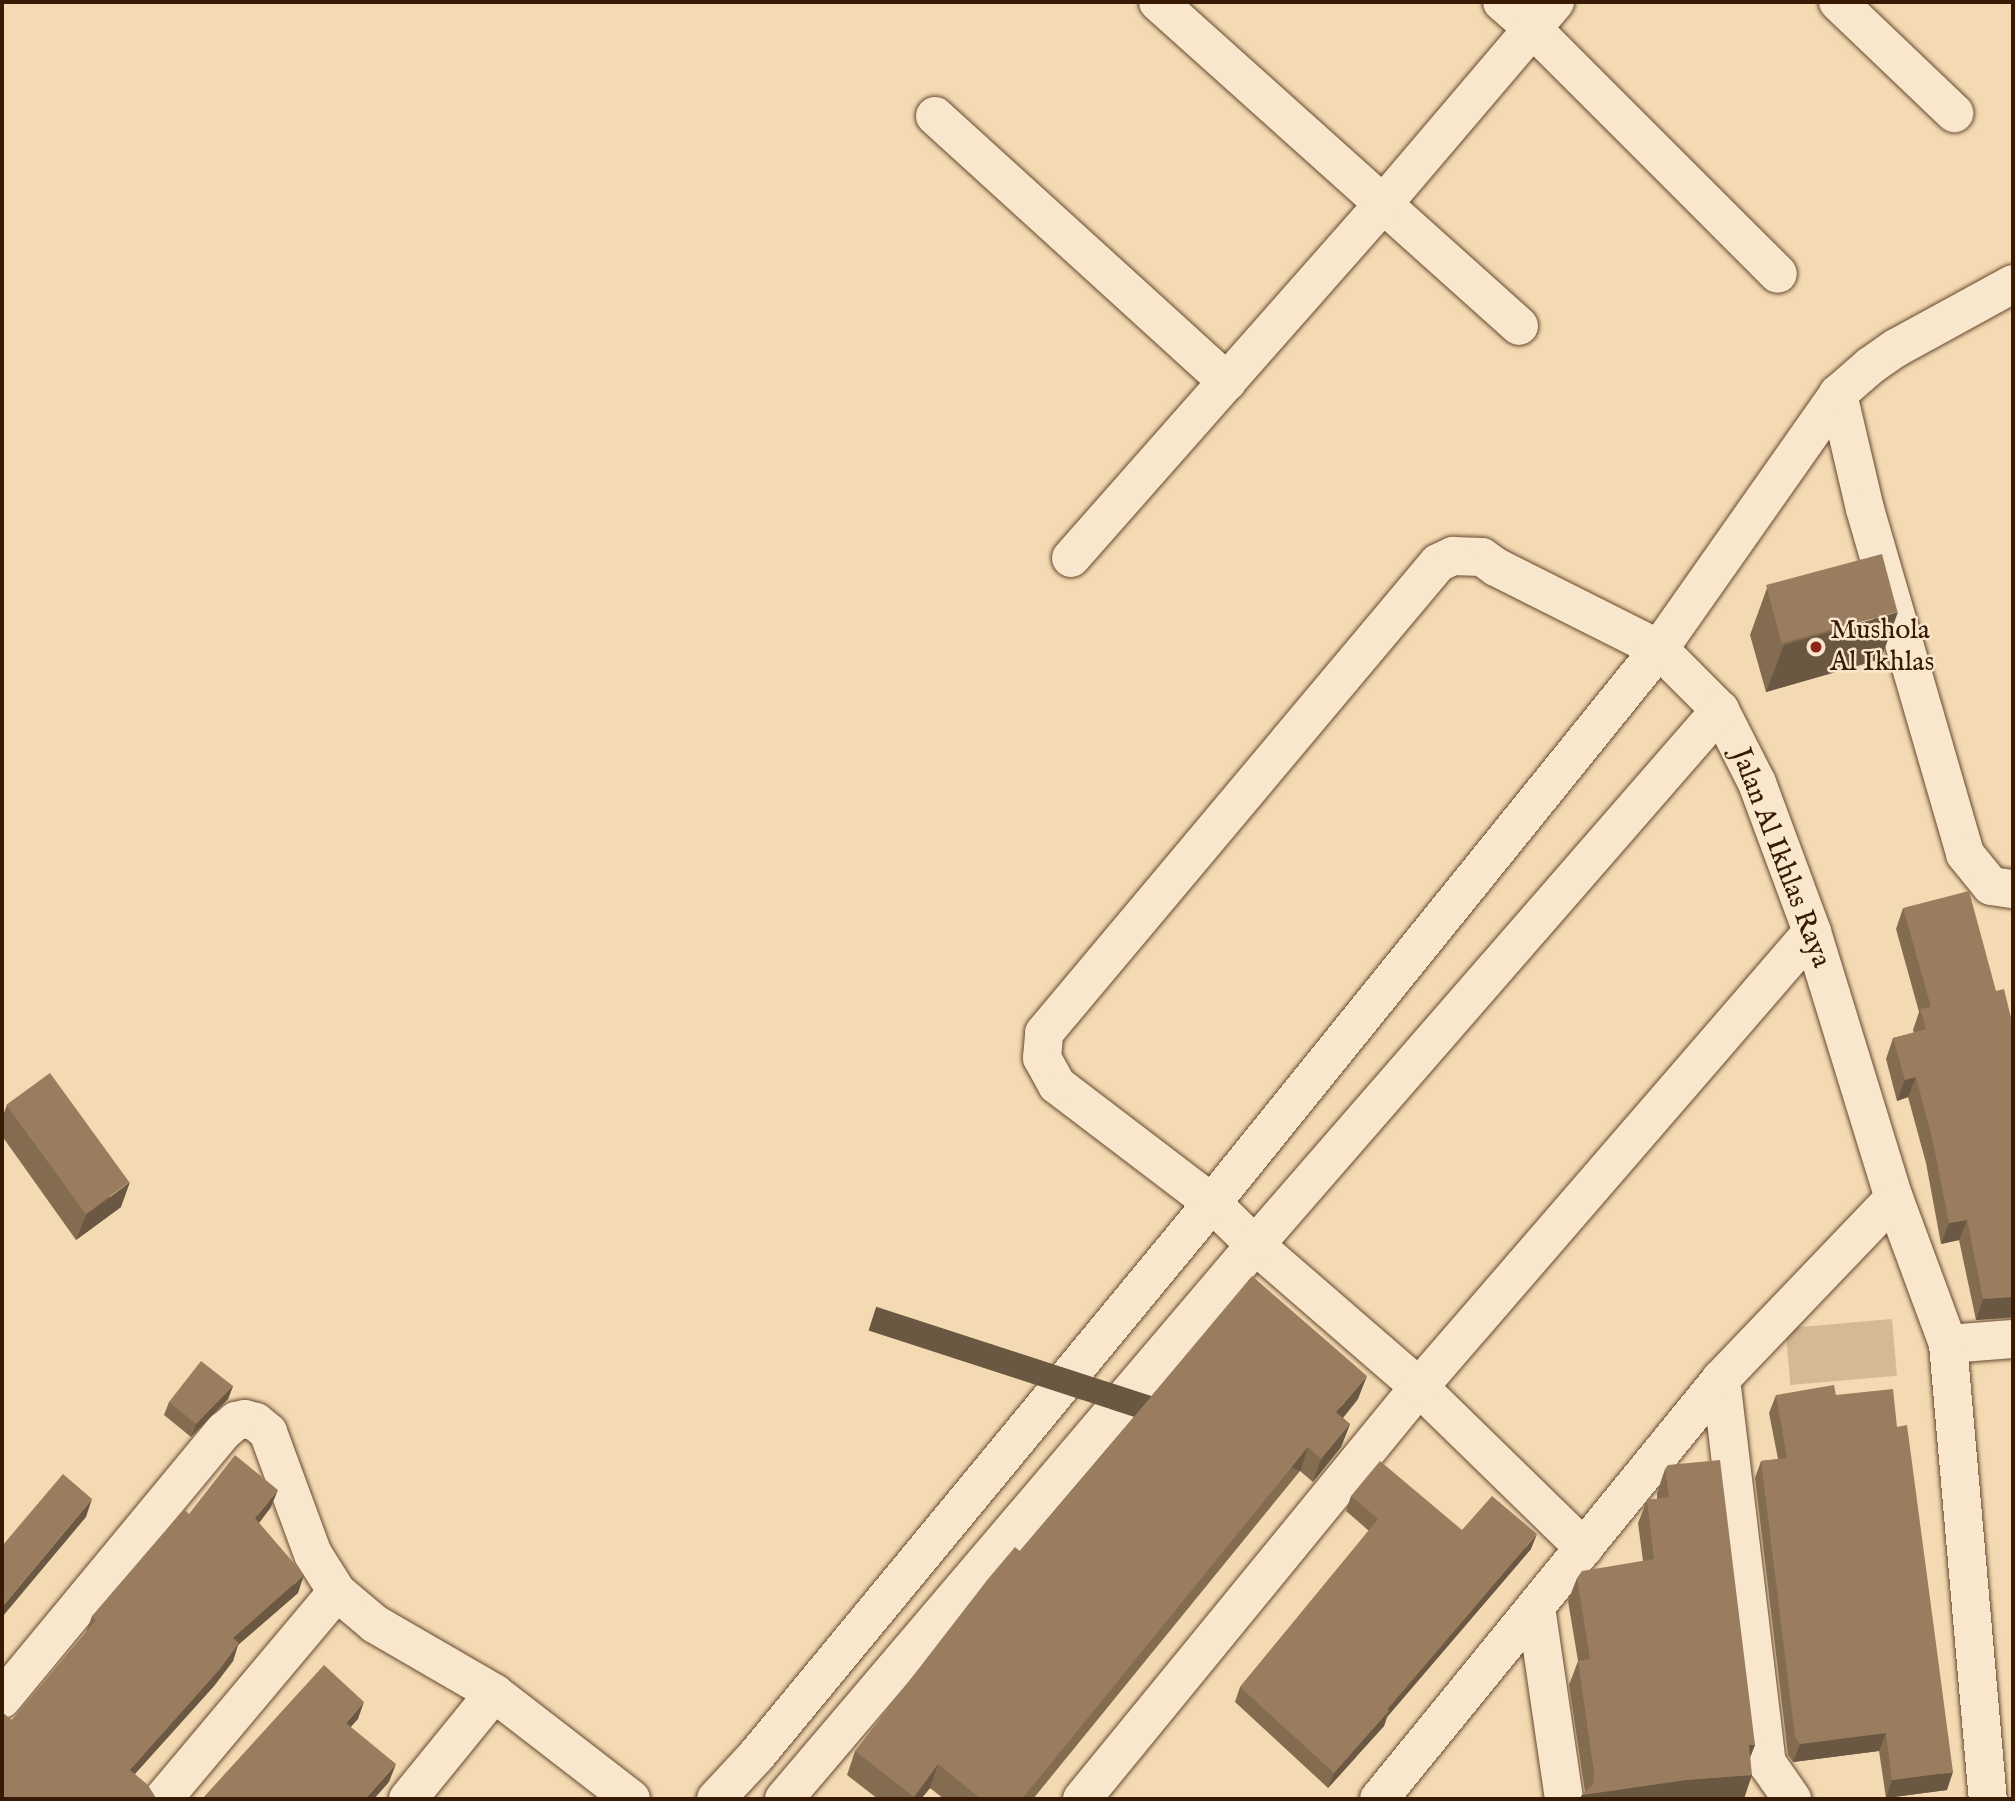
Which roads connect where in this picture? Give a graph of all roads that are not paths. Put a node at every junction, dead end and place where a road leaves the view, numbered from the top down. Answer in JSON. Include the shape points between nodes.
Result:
{"nodes":[{"id":1,"x":1158,"y":2,"type":"edge"},
{"id":2,"x":1502,"y":2,"type":"edge"},
{"id":3,"x":1838,"y":2,"type":"edge"},
{"id":4,"x":1543,"y":14,"type":"edge"},
{"id":5,"x":1954,"y":113,"type":"dead end"},
{"id":6,"x":935,"y":116,"type":"dead end"},
{"id":7,"x":1384,"y":203,"type":"junction"},
{"id":8,"x":1778,"y":274,"type":"dead end"},
{"id":9,"x":2013,"y":284,"type":"edge"},
{"id":10,"x":1519,"y":326,"type":"dead end"},
{"id":11,"x":1227,"y":382,"type":"junction"},
{"id":12,"x":1838,"y":394,"type":"junction"},
{"id":13,"x":1071,"y":558,"type":"dead end"},
{"id":14,"x":1659,"y":649,"type":"junction"},
{"id":15,"x":1720,"y":710,"type":"junction"},
{"id":16,"x":2013,"y":889,"type":"edge"},
{"id":17,"x":1812,"y":932,"type":"junction"},
{"id":18,"x":1894,"y":1198,"type":"junction"},
{"id":19,"x":1212,"y":1203,"type":"junction"},
{"id":20,"x":1255,"y":1245,"type":"junction"},
{"id":21,"x":2013,"y":1339,"type":"edge"},
{"id":22,"x":1948,"y":1344,"type":"junction"},
{"id":23,"x":1721,"y":1379,"type":"junction"},
{"id":24,"x":1419,"y":1387,"type":"junction"},
{"id":25,"x":1584,"y":1548,"type":"junction"},
{"id":26,"x":337,"y":1592,"type":"junction"},
{"id":27,"x":1536,"y":1607,"type":"junction"},
{"id":28,"x":494,"y":1693,"type":"junction"},
{"id":29,"x":2,"y":1699,"type":"edge"},
{"id":30,"x":756,"y":1756,"type":"junction"},
{"id":31,"x":795,"y":1796,"type":"edge"},
{"id":32,"x":163,"y":1799,"type":"edge"},
{"id":33,"x":408,"y":1799,"type":"edge"},
{"id":34,"x":631,"y":1799,"type":"edge"},
{"id":35,"x":716,"y":1799,"type":"edge"},
{"id":36,"x":1082,"y":1799,"type":"edge"},
{"id":37,"x":1379,"y":1799,"type":"edge"},
{"id":38,"x":1564,"y":1799,"type":"edge"},
{"id":39,"x":1792,"y":1799,"type":"edge"},
{"id":40,"x":1988,"y":1799,"type":"edge"}],
"edges":[{"from":1,"to":7,"type":"street"},
{"from":2,"to":4,"type":"street"},
{"from":3,"to":5,"type":"street"},
{"from":4,"to":7,"type":"street"},
{"from":4,"to":8,"type":"street"},
{"from":6,"to":11,"type":"street"},
{"from":7,"to":10,"type":"street"},
{"from":7,"to":11,"type":"street"},
{"from":9,"to":12,"type":"street","via":[[1896,348]]},
{"from":11,"to":13,"type":"street"},
{"from":12,"to":14,"type":"street"},
{"from":12,"to":16,"type":"street","via":[[1865,509],[1965,854],[1991,886]]},
{"from":14,"to":15,"type":"street","name":"Jalan Al Ikhlas Raya"},
{"from":14,"to":19,"type":"street"},
{"from":14,"to":19,"type":"street","name":"Jalan Al Ikhlas Raya","via":[[1482,557],[1453,556],[1438,563],[1044,1032],[1042,1058],[1057,1085]]},
{"from":15,"to":17,"type":"street","name":"Jalan Al Ikhlas Raya","via":[[1757,783]]},
{"from":15,"to":20,"type":"street"},
{"from":17,"to":18,"type":"street","name":"Jalan Al Ikhlas Raya"},
{"from":17,"to":24,"type":"street"},
{"from":18,"to":22,"type":"street","name":"Jalan Al Ikhlas Raya"},
{"from":18,"to":23,"type":"street"},
{"from":19,"to":20,"type":"street","name":"Jalan Al Ikhlas Raya"},
{"from":19,"to":30,"type":"street"},
{"from":20,"to":24,"type":"street","name":"Jalan Al Ikhlas Raya"},
{"from":20,"to":31,"type":"street"},
{"from":21,"to":22,"type":"street"},
{"from":22,"to":40,"type":"street","name":"Jalan Al Ikhlas Raya"},
{"from":23,"to":25,"type":"street"},
{"from":23,"to":39,"type":"street","via":[[1767,1763]]},
{"from":24,"to":25,"type":"street","name":"Jalan Al Ikhlas Raya"},
{"from":24,"to":36,"type":"street"},
{"from":25,"to":27,"type":"street"},
{"from":26,"to":28,"type":"street","via":[[375,1624]]},
{"from":26,"to":29,"type":"street","via":[[313,1554],[268,1432],[256,1422],[236,1421]]},
{"from":26,"to":32,"type":"street"},
{"from":27,"to":37,"type":"street"},
{"from":27,"to":38,"type":"street"},
{"from":28,"to":33,"type":"street"},
{"from":28,"to":34,"type":"street"},
{"from":30,"to":31,"type":"street"},
{"from":30,"to":35,"type":"street"}]}
